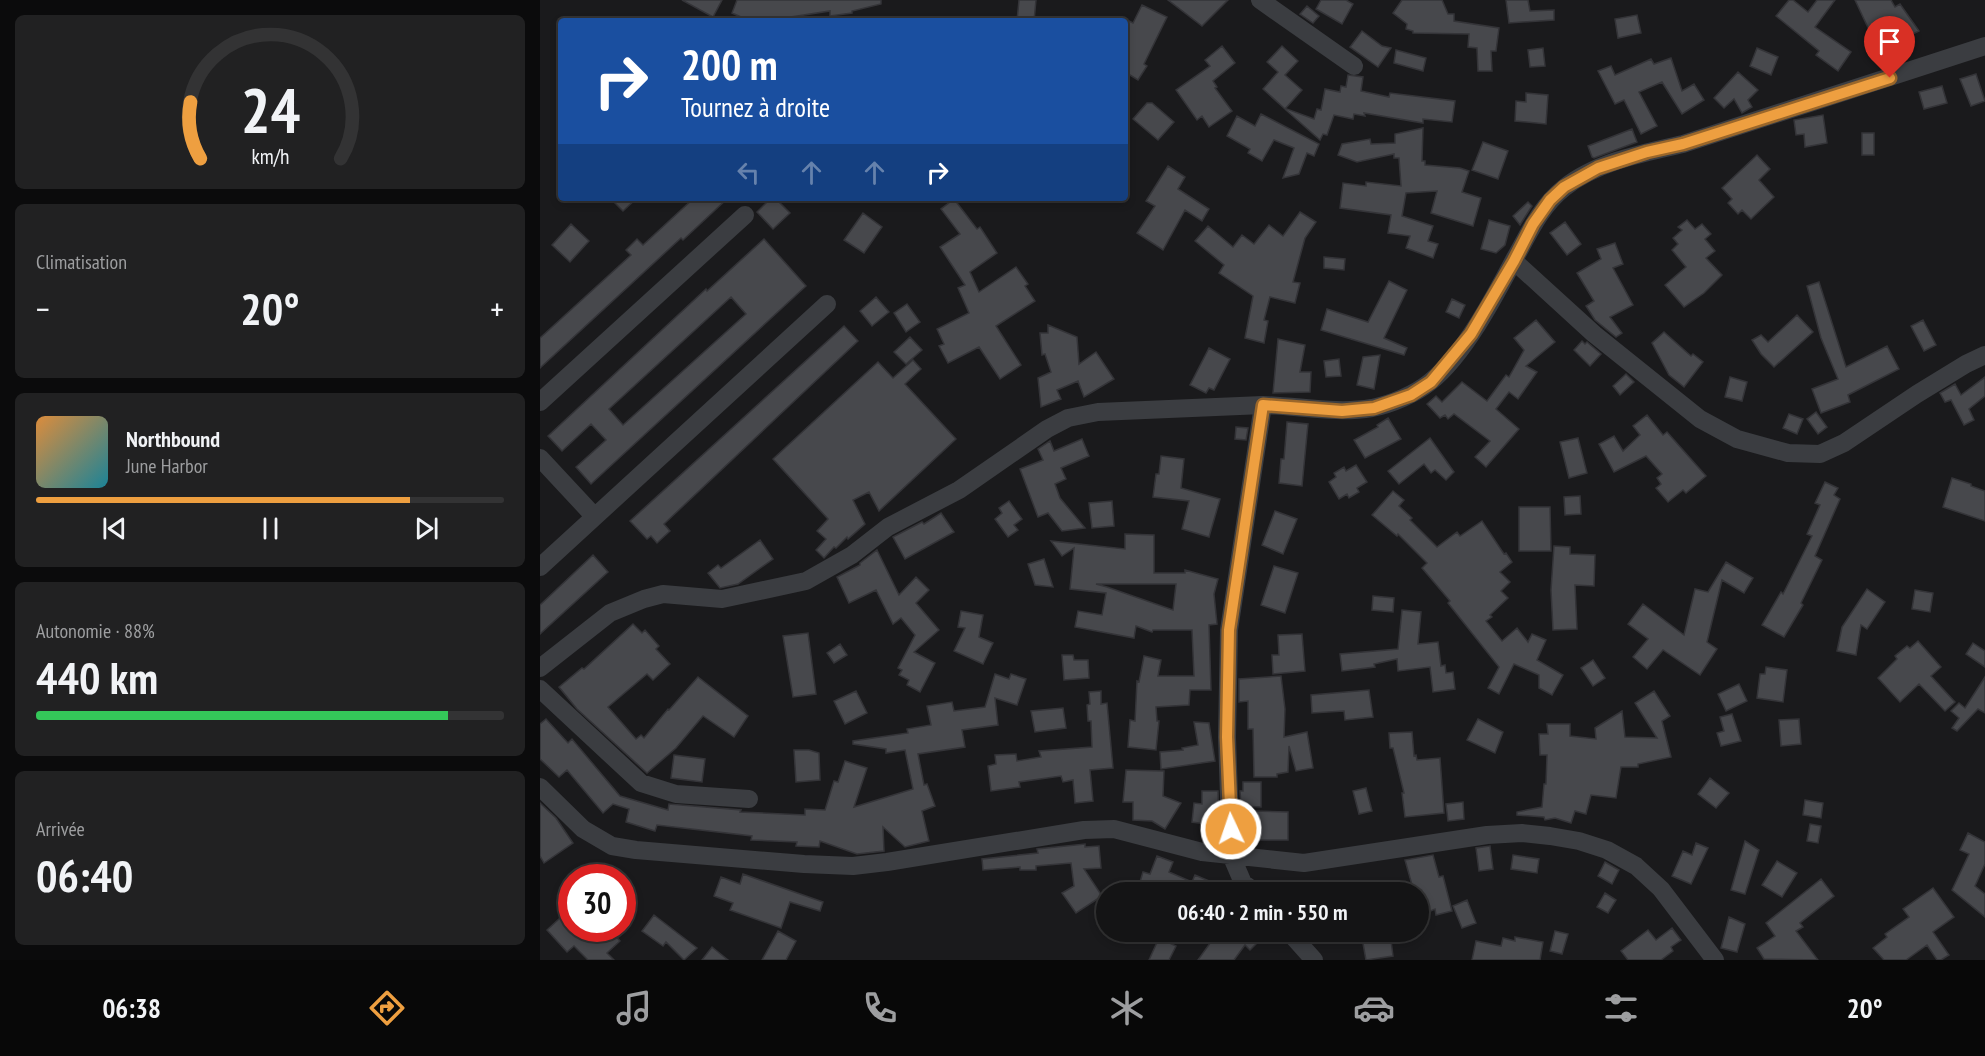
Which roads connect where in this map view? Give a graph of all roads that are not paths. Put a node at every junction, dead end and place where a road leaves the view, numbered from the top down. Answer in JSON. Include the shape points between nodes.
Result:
{"nodes":[{"id":1,"x":1260,"y":0,"type":"edge"},
{"id":2,"x":1985,"y":46,"type":"edge"},
{"id":3,"x":1354,"y":66,"type":"dead end"},
{"id":4,"x":745,"y":215,"type":"dead end"},
{"id":5,"x":1514,"y":261,"type":"junction"},
{"id":6,"x":827,"y":304,"type":"dead end"},
{"id":7,"x":1985,"y":355,"type":"edge"},
{"id":8,"x":540,"y":402,"type":"edge"},
{"id":9,"x":1263,"y":405,"type":"junction"},
{"id":10,"x":540,"y":459,"type":"edge"},
{"id":11,"x":594,"y":516,"type":"junction"},
{"id":12,"x":540,"y":567,"type":"edge"},
{"id":13,"x":540,"y":668,"type":"edge"},
{"id":14,"x":540,"y":690,"type":"edge"},
{"id":15,"x":540,"y":788,"type":"edge"},
{"id":16,"x":749,"y":799,"type":"dead end"},
{"id":17,"x":1231,"y":855,"type":"junction"},
{"id":18,"x":1243,"y":882,"type":"edge"},
{"id":19,"x":1297,"y":942,"type":"edge"},
{"id":20,"x":1314,"y":960,"type":"edge"},
{"id":21,"x":1715,"y":960,"type":"edge"}],
"edges":[{"from":1,"to":3,"type":"street"},
{"from":2,"to":5,"type":"street","via":[[1598,168],[1564,187],[1550,200]]},
{"from":4,"to":8,"type":"street"},
{"from":5,"to":7,"type":"street","via":[[1594,334],[1700,419],[1737,439],[1788,453],[1820,454],[1844,444],[1917,394]]},
{"from":5,"to":9,"type":"street","via":[[1471,334],[1431,382],[1411,395],[1374,408],[1342,411]]},
{"from":6,"to":11,"type":"street"},
{"from":9,"to":13,"type":"street","via":[[1098,412],[1068,418],[959,490],[888,527],[852,555],[806,581],[722,599],[663,594],[644,599],[610,613]]},
{"from":9,"to":17,"type":"street","via":[[1229,630]]},
{"from":10,"to":11,"type":"street"},
{"from":11,"to":12,"type":"street"},
{"from":14,"to":16,"type":"street","via":[[641,783],[676,794]]},
{"from":15,"to":17,"type":"street","via":[[584,829],[612,846],[636,850],[853,866],[1063,832],[1114,829],[1202,852]]},
{"from":17,"to":18,"type":"street"},
{"from":17,"to":21,"type":"street","via":[[1304,863],[1487,835],[1522,833],[1579,841],[1607,850],[1636,866],[1661,889]]},
{"from":19,"to":20,"type":"street"}]}
